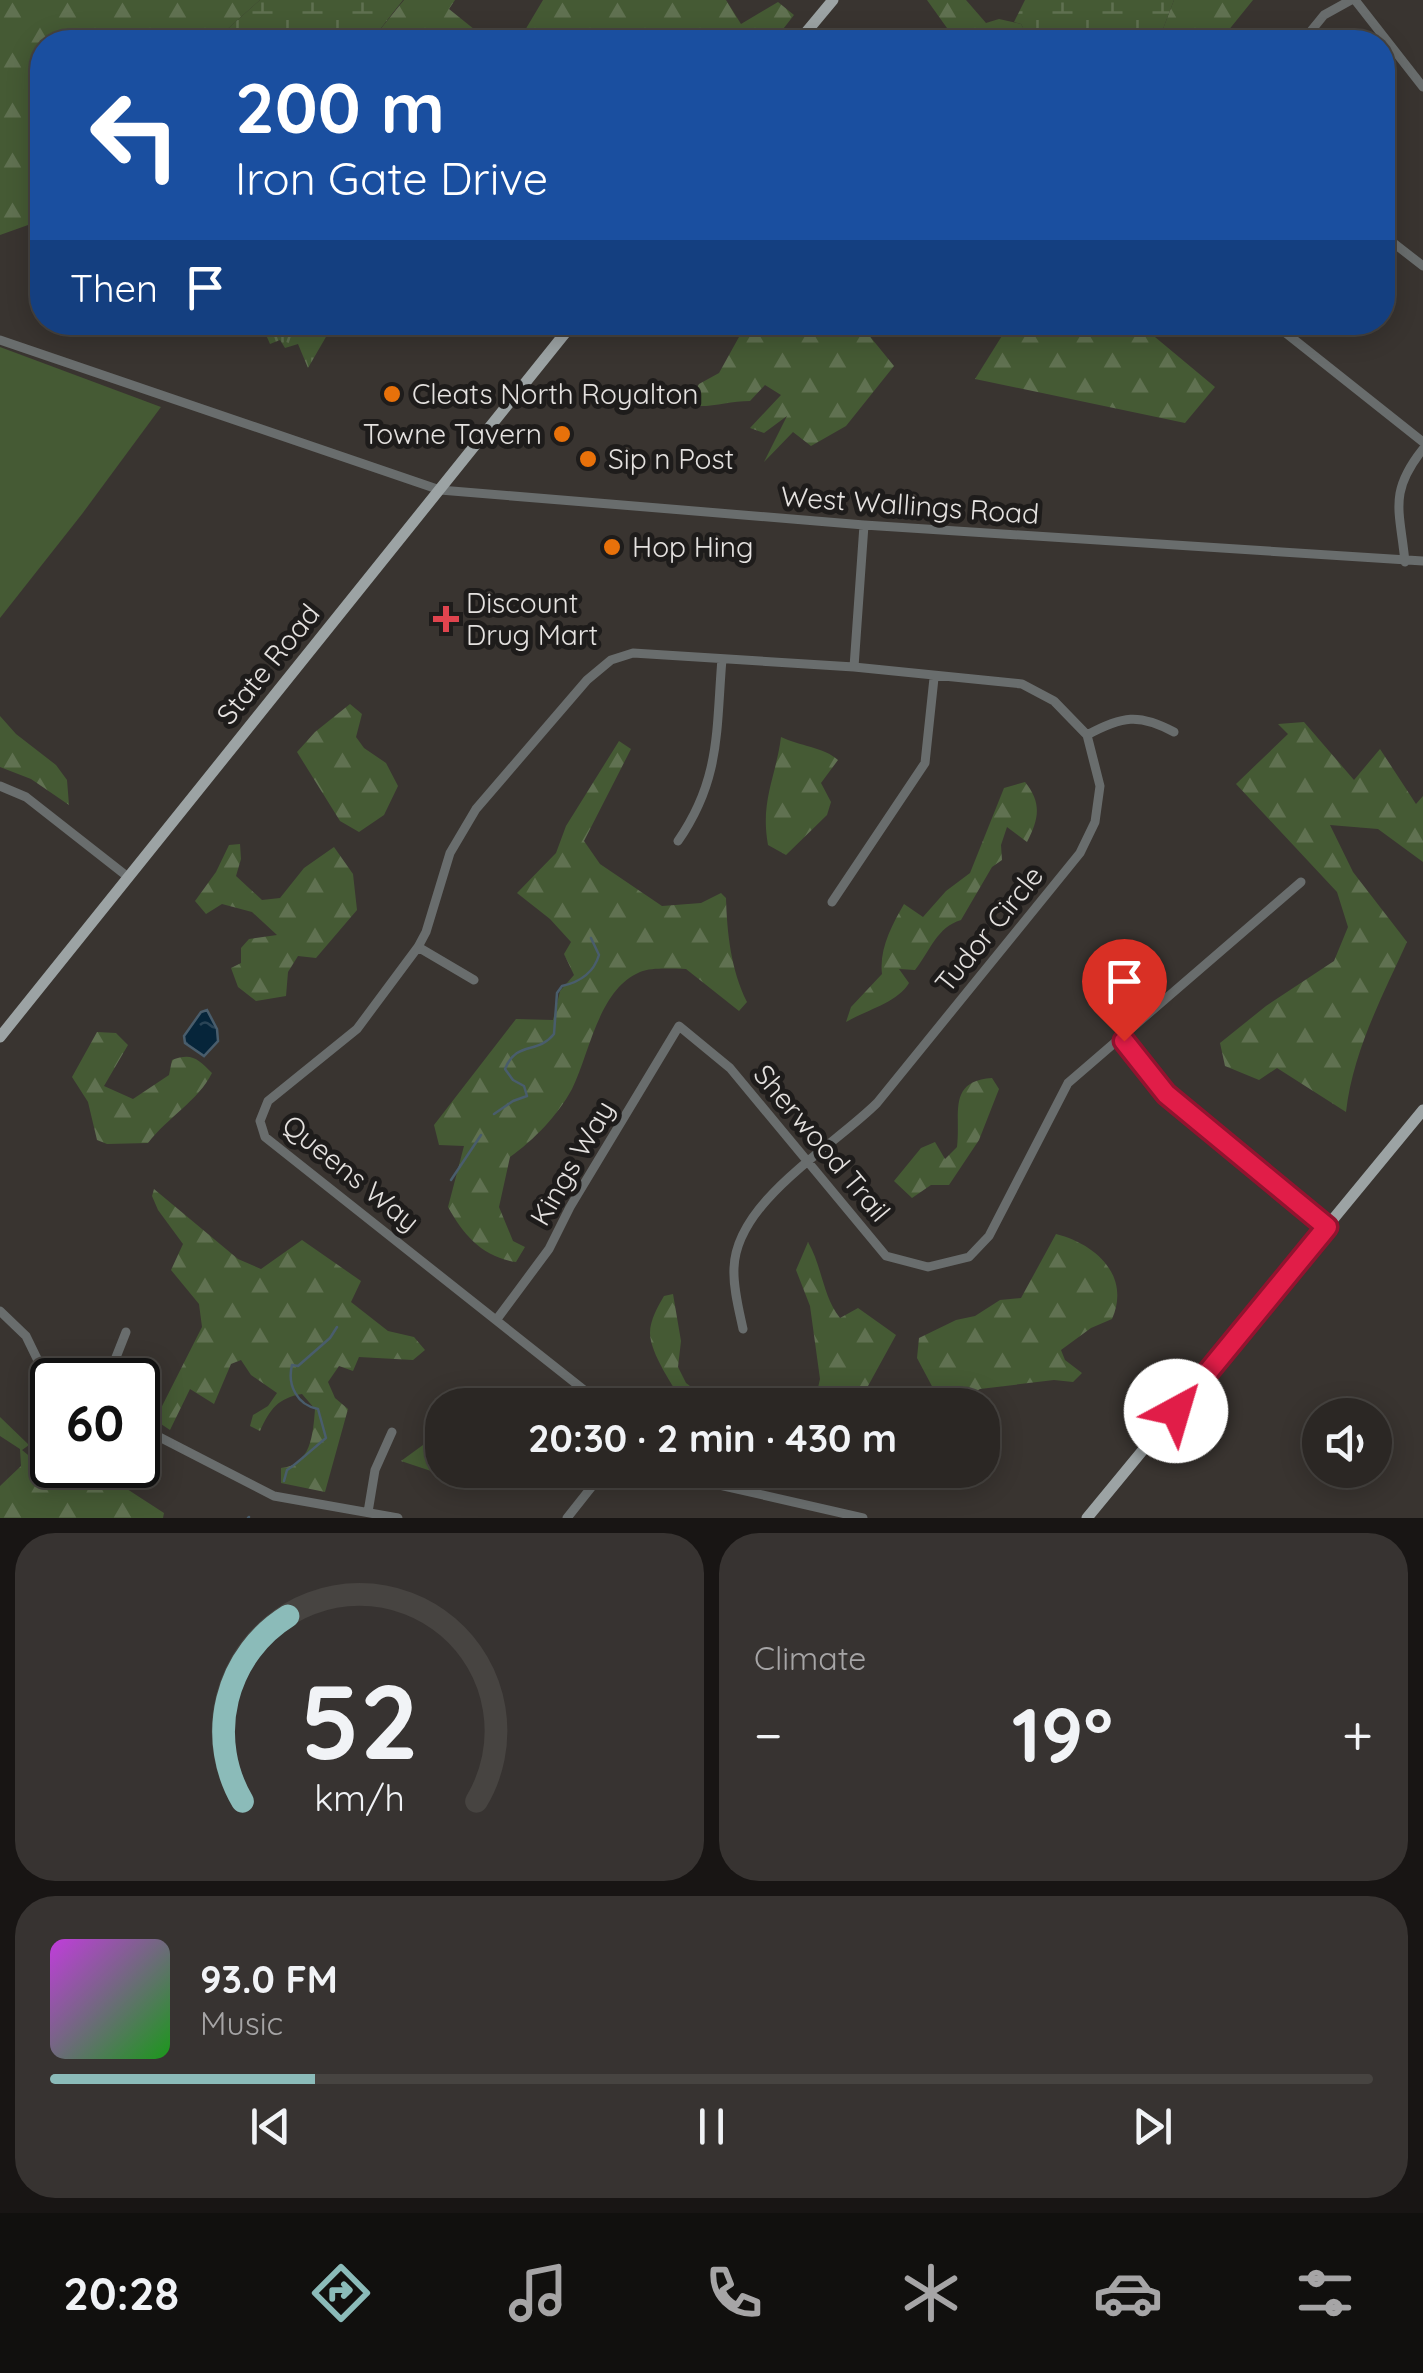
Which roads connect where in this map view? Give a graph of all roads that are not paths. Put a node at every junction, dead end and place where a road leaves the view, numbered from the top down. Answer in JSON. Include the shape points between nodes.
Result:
{"nodes":[{"id":1,"x":833,"y":0,"type":"edge"},
{"id":2,"x":1353,"y":0,"type":"edge"},
{"id":3,"x":812,"y":30,"type":"edge"},
{"id":4,"x":1312,"y":30,"type":"edge"},
{"id":5,"x":1377,"y":30,"type":"edge"},
{"id":6,"x":1395,"y":52,"type":"edge"},
{"id":7,"x":1423,"y":87,"type":"edge"},
{"id":8,"x":1395,"y":244,"type":"edge"},
{"id":9,"x":1423,"y":266,"type":"edge"},
{"id":10,"x":564,"y":335,"type":"edge"},
{"id":11,"x":1288,"y":335,"type":"edge"},
{"id":12,"x":0,"y":340,"type":"edge"},
{"id":13,"x":1423,"y":446,"type":"edge"},
{"id":14,"x":440,"y":490,"type":"junction"},
{"id":15,"x":864,"y":525,"type":"junction"},
{"id":16,"x":1423,"y":561,"type":"edge"},
{"id":17,"x":1405,"y":562,"type":"junction"},
{"id":18,"x":722,"y":659,"type":"junction"},
{"id":19,"x":854,"y":668,"type":"junction"},
{"id":20,"x":934,"y":678,"type":"junction"},
{"id":21,"x":1174,"y":732,"type":"dead end"},
{"id":22,"x":1087,"y":734,"type":"junction"},
{"id":23,"x":0,"y":786,"type":"edge"},
{"id":24,"x":678,"y":841,"type":"dead end"},
{"id":25,"x":128,"y":877,"type":"junction"},
{"id":26,"x":1300,"y":882,"type":"dead end"},
{"id":27,"x":832,"y":902,"type":"dead end"},
{"id":28,"x":418,"y":947,"type":"junction"},
{"id":29,"x":474,"y":980,"type":"dead end"},
{"id":30,"x":680,"y":1026,"type":"joint"},
{"id":31,"x":1120,"y":1036,"type":"junction"},
{"id":32,"x":0,"y":1037,"type":"edge"},
{"id":33,"x":1423,"y":1110,"type":"edge"},
{"id":34,"x":810,"y":1162,"type":"junction"},
{"id":35,"x":1327,"y":1227,"type":"junction"},
{"id":36,"x":0,"y":1310,"type":"edge"},
{"id":37,"x":497,"y":1319,"type":"junction"},
{"id":38,"x":744,"y":1329,"type":"dead end"},
{"id":39,"x":126,"y":1332,"type":"dead end"},
{"id":40,"x":37,"y":1358,"type":"edge"},
{"id":41,"x":116,"y":1358,"type":"edge"},
{"id":42,"x":582,"y":1388,"type":"edge"},
{"id":43,"x":392,"y":1432,"type":"dead end"},
{"id":44,"x":160,"y":1437,"type":"edge"},
{"id":45,"x":591,"y":1488,"type":"edge"},
{"id":46,"x":733,"y":1488,"type":"edge"},
{"id":47,"x":368,"y":1512,"type":"junction"},
{"id":48,"x":1094,"y":1516,"type":"edge"},
{"id":49,"x":398,"y":1518,"type":"edge"},
{"id":50,"x":568,"y":1518,"type":"edge"},
{"id":51,"x":863,"y":1518,"type":"edge"}],
"edges":[{"from":1,"to":3,"type":"main road"},
{"from":2,"to":4,"type":"street"},
{"from":2,"to":5,"type":"street"},
{"from":6,"to":7,"type":"street"},
{"from":8,"to":9,"type":"street"},
{"from":10,"to":14,"type":"main road","name":"State Road"},
{"from":11,"to":13,"type":"street"},
{"from":12,"to":14,"type":"street","name":"West Wallings Road"},
{"from":13,"to":17,"type":"street","via":[[1398,490]]},
{"from":14,"to":15,"type":"street","name":"West Wallings Road"},
{"from":14,"to":25,"type":"main road","name":"State Road"},
{"from":15,"to":17,"type":"street","name":"West Wallings Road"},
{"from":15,"to":19,"type":"street"},
{"from":16,"to":17,"type":"street","name":"West Wallings Road"},
{"from":18,"to":19,"type":"street","name":"Queens Way"},
{"from":18,"to":24,"type":"street","via":[[712,774]]},
{"from":18,"to":28,"type":"street","name":"Queens Way","via":[[633,653],[587,680],[476,810],[450,854]]},
{"from":19,"to":20,"type":"street"},
{"from":20,"to":22,"type":"street","via":[[1022,684],[1054,701]]},
{"from":20,"to":27,"type":"street","via":[[925,763]]},
{"from":21,"to":22,"type":"street","via":[[1150,719],[1116,720]]},
{"from":22,"to":34,"type":"street","name":"Tudor Circle","via":[[1100,786],[1095,822],[1080,853],[877,1104]]},
{"from":23,"to":25,"type":"street","via":[[26,797]]},
{"from":25,"to":32,"type":"main road","name":"State Road"},
{"from":26,"to":31,"type":"street","name":"Sherwood Trail"},
{"from":28,"to":29,"type":"street"},
{"from":28,"to":37,"type":"street","name":"Queens Way","via":[[357,1028],[268,1101],[260,1122],[265,1138]]},
{"from":30,"to":34,"type":"street","name":"Sherwood Trail","via":[[730,1068]]},
{"from":30,"to":37,"type":"street","name":"Kings Way","via":[[548,1249]]},
{"from":31,"to":34,"type":"street","name":"Sherwood Trail","via":[[1068,1083],[989,1236],[969,1256],[928,1268],[886,1256]]},
{"from":31,"to":35,"type":"street","via":[[1166,1094]]},
{"from":33,"to":35,"type":"main road"},
{"from":34,"to":38,"type":"street","name":"Tudor Circle","via":[[764,1202],[744,1231],[733,1266]]},
{"from":35,"to":48,"type":"main road"},
{"from":36,"to":40,"type":"street"},
{"from":37,"to":42,"type":"street","name":"Queens Way"},
{"from":39,"to":41,"type":"street"},
{"from":43,"to":47,"type":"street","via":[[375,1470]]},
{"from":44,"to":47,"type":"street","via":[[274,1496]]},
{"from":45,"to":50,"type":"street"},
{"from":46,"to":51,"type":"street"},
{"from":47,"to":49,"type":"street"}]}
